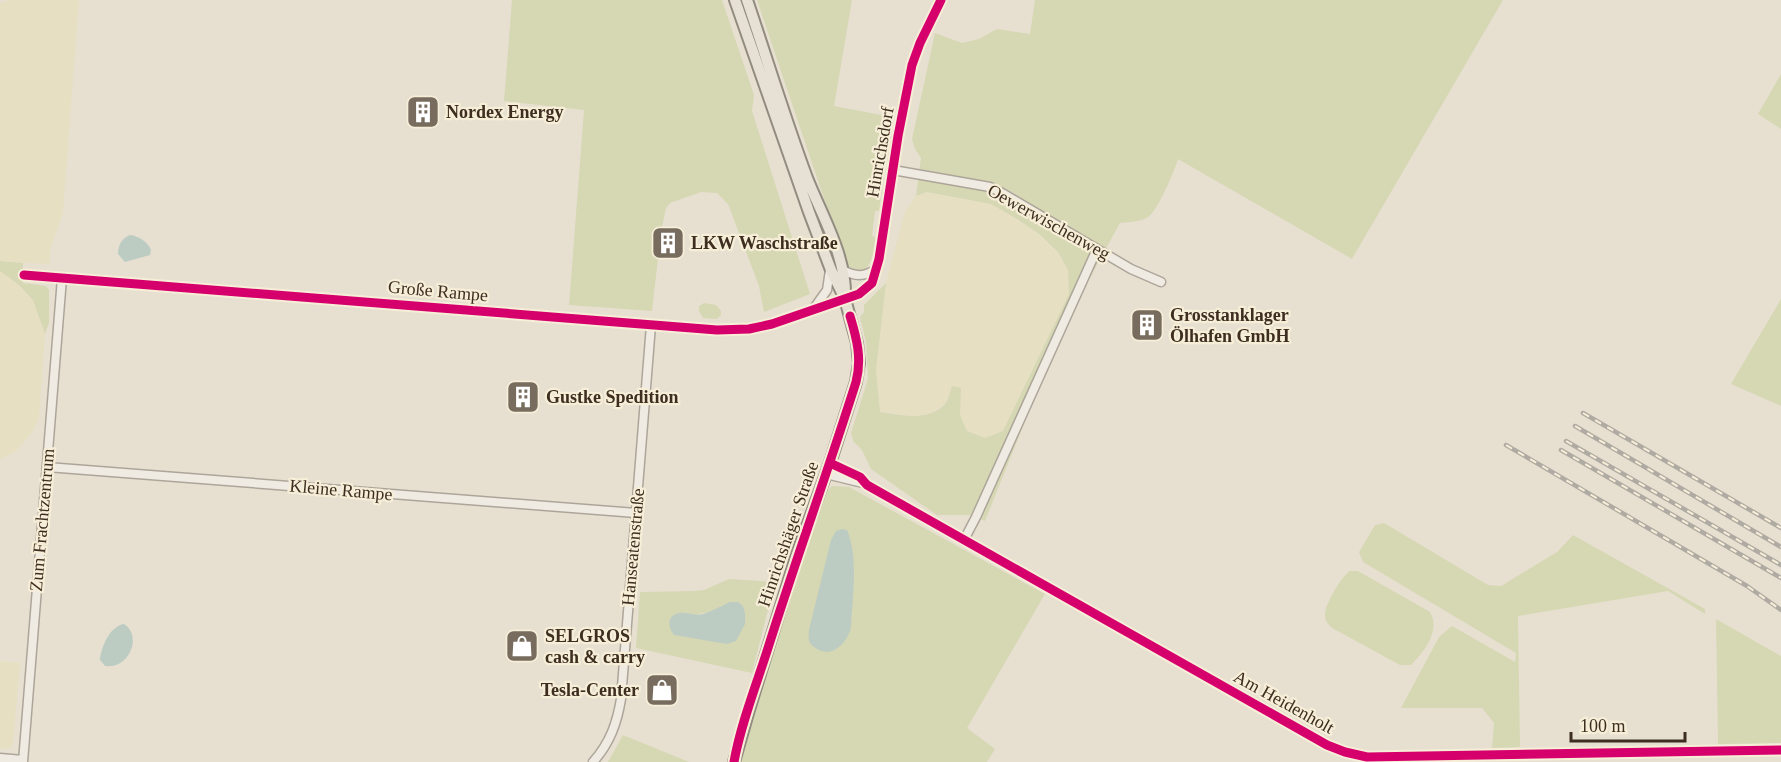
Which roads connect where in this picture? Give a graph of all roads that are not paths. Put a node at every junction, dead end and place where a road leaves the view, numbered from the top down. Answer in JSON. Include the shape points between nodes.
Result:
{"nodes":[{"id":1,"x":735,"y":0,"type":"edge"},
{"id":2,"x":747,"y":0,"type":"edge"},
{"id":3,"x":941,"y":0,"type":"edge"},
{"id":4,"x":893,"y":170,"type":"junction"},
{"id":5,"x":1097,"y":249,"type":"junction"},
{"id":6,"x":876,"y":269,"type":"junction"},
{"id":7,"x":831,"y":270,"type":"junction"},
{"id":8,"x":843,"y":270,"type":"junction"},
{"id":9,"x":24,"y":275,"type":"dead end"},
{"id":10,"x":62,"y":278,"type":"junction"},
{"id":11,"x":1160,"y":285,"type":"dead end"},
{"id":12,"x":846,"y":299,"type":"junction"},
{"id":13,"x":812,"y":311,"type":"junction"},
{"id":14,"x":651,"y":325,"type":"junction"},
{"id":15,"x":47,"y":466,"type":"junction"},
{"id":16,"x":828,"y":468,"type":"junction"},
{"id":17,"x":636,"y":513,"type":"junction"},
{"id":18,"x":964,"y":540,"type":"junction"},
{"id":19,"x":1781,"y":750,"type":"edge"},
{"id":20,"x":0,"y":758,"type":"edge"},
{"id":21,"x":23,"y":761,"type":"edge"},
{"id":22,"x":593,"y":762,"type":"edge"},
{"id":23,"x":734,"y":762,"type":"edge"}],
"edges":[{"from":1,"to":7,"type":"main road","name":"Hinrichshäger Straße"},
{"from":2,"to":8,"type":"main road","name":"Hinrichshäger Straße","via":[[807,178]]},
{"from":3,"to":4,"type":"street","name":"Hinrichsdorf","via":[[912,65]]},
{"from":4,"to":5,"type":"street","name":"Oewerwischenweg","via":[[990,187]]},
{"from":4,"to":6,"type":"street","name":"Hinrichsdorf"},
{"from":5,"to":11,"type":"street","name":"Oewerwischenweg"},
{"from":5,"to":18,"type":"street"},
{"from":6,"to":8,"type":"street","via":[[860,276]]},
{"from":6,"to":12,"type":"street","name":"Hinrichsdorf","via":[[872,283]]},
{"from":7,"to":12,"type":"main road","name":"Hinrichshäger Straße"},
{"from":7,"to":13,"type":"street","via":[[827,291]]},
{"from":8,"to":12,"type":"main road","name":"Hinrichshäger Straße"},
{"from":9,"to":10,"type":"street","name":"Große Rampe"},
{"from":10,"to":14,"type":"street","name":"Große Rampe"},
{"from":10,"to":15,"type":"street","name":"Zum Frachtzentrum"},
{"from":12,"to":13,"type":"street","name":"Große Rampe"},
{"from":12,"to":16,"type":"main road","name":"Hinrichshäger Straße","via":[[859,352],[858,373]]},
{"from":13,"to":14,"type":"street","name":"Große Rampe","via":[[737,330]]},
{"from":14,"to":17,"type":"street","name":"Hanseatenstraße"},
{"from":15,"to":17,"type":"street","name":"Kleine Rampe"},
{"from":15,"to":21,"type":"street","name":"Zum Frachtzentrum"},
{"from":16,"to":18,"type":"street","name":"Am Heidenholt","via":[[867,484]]},
{"from":16,"to":23,"type":"main road","name":"Hinrichshäger Straße"},
{"from":17,"to":22,"type":"street","name":"Hanseatenstraße","via":[[621,699],[608,742]]},
{"from":18,"to":19,"type":"street","name":"Am Heidenholt","via":[[1344,752],[1367,757]]},
{"from":20,"to":21,"type":"street"}]}
